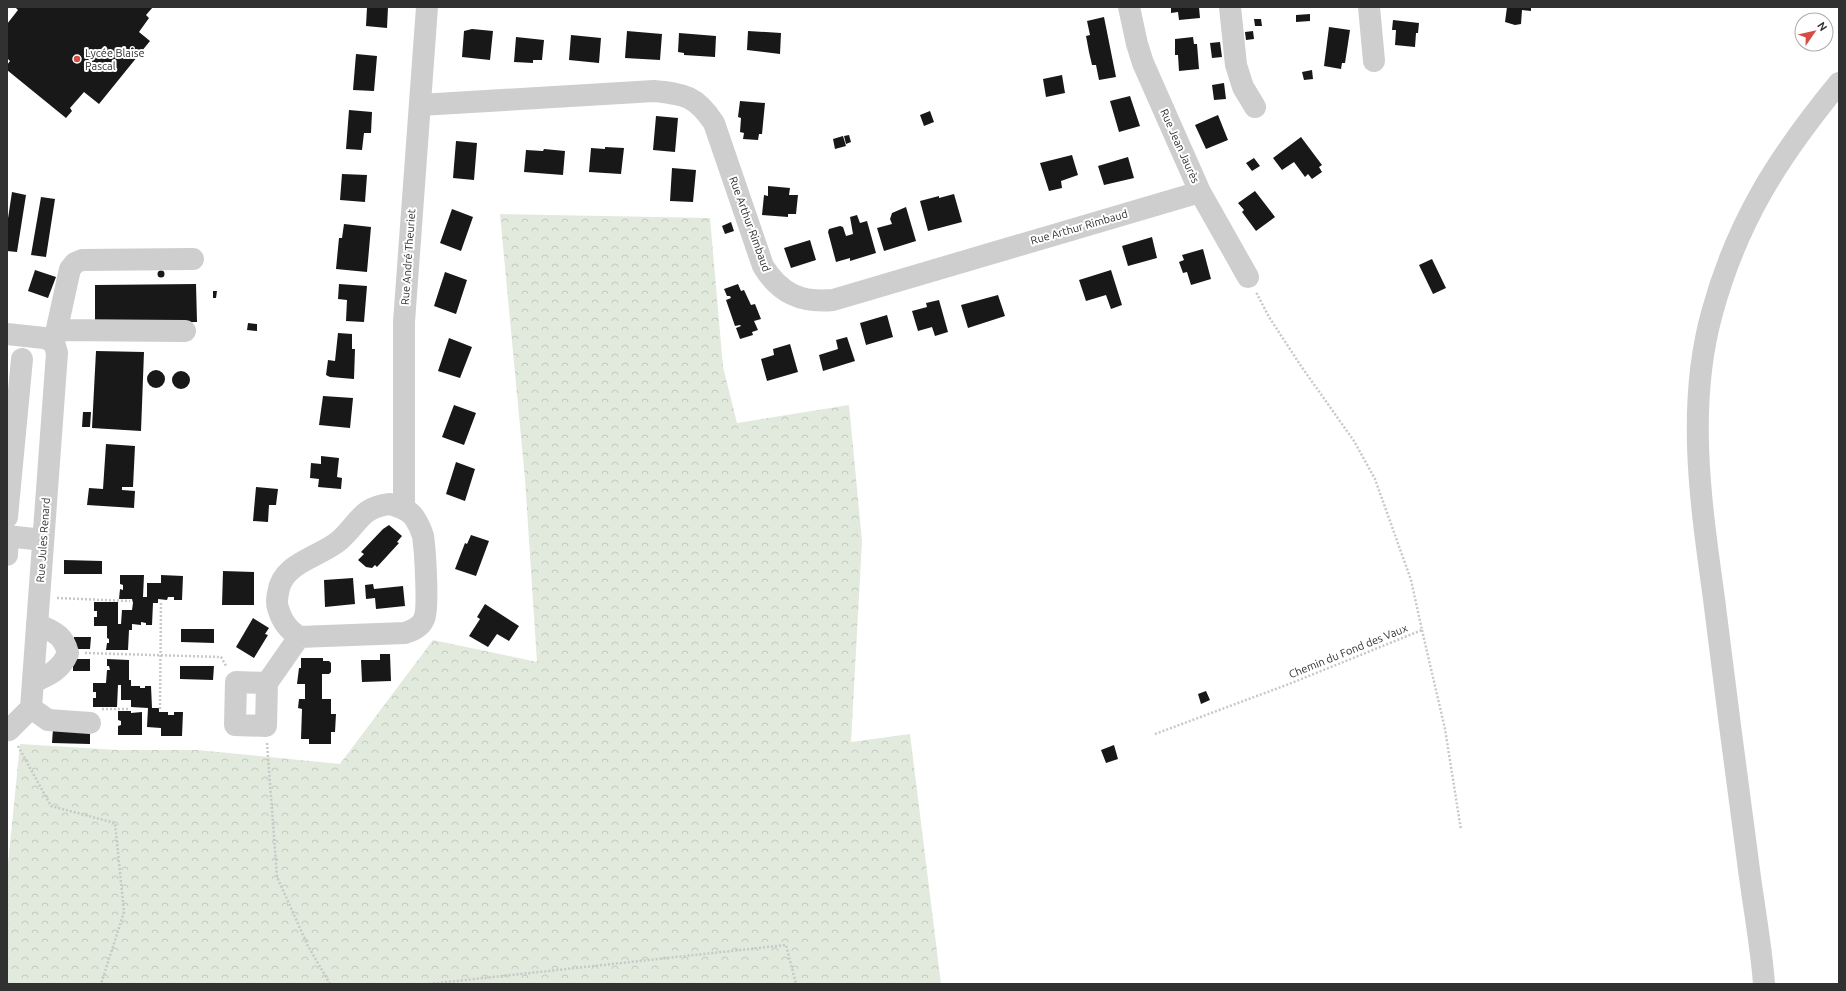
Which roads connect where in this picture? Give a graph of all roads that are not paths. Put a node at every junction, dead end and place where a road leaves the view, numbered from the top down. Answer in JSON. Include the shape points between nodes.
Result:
{"nodes":[{"id":1,"x":427,"y":7,"type":"edge"},
{"id":2,"x":1130,"y":7,"type":"edge"},
{"id":3,"x":1230,"y":7,"type":"edge"},
{"id":4,"x":1369,"y":7,"type":"edge"},
{"id":5,"x":1374,"y":61,"type":"dead end"},
{"id":6,"x":1839,"y":83,"type":"edge"},
{"id":7,"x":420,"y":105,"type":"junction"},
{"id":8,"x":1255,"y":107,"type":"dead end"},
{"id":9,"x":1200,"y":192,"type":"junction"},
{"id":10,"x":193,"y":259,"type":"dead end"},
{"id":11,"x":1248,"y":277,"type":"road end"},
{"id":12,"x":185,"y":331,"type":"dead end"},
{"id":13,"x":7,"y":334,"type":"edge"},
{"id":14,"x":55,"y":336,"type":"junction"},
{"id":15,"x":22,"y":358,"type":"dead end"},
{"id":16,"x":404,"y":508,"type":"junction"},
{"id":17,"x":7,"y":524,"type":"edge"},
{"id":18,"x":43,"y":540,"type":"junction"},
{"id":19,"x":37,"y":624,"type":"junction"},
{"id":20,"x":299,"y":637,"type":"junction"},
{"id":21,"x":33,"y":682,"type":"junction"},
{"id":22,"x":267,"y":683,"type":"junction"},
{"id":23,"x":32,"y":708,"type":"junction"},
{"id":24,"x":90,"y":723,"type":"dead end"},
{"id":25,"x":8,"y":729,"type":"edge"},
{"id":26,"x":1764,"y":984,"type":"edge"}],
"edges":[{"from":1,"to":7,"type":"street","name":"Rue André Theuriet"},
{"from":2,"to":9,"type":"street","name":"Rue Jean Jaurès","via":[[1143,62]]},
{"from":3,"to":8,"type":"street","via":[[1236,65],[1242,87]]},
{"from":4,"to":5,"type":"street"},
{"from":6,"to":26,"type":"street","via":[[1782,156],[1755,201],[1741,232],[1711,314],[1698,406],[1697,444],[1704,524]]},
{"from":7,"to":9,"type":"street","name":"Rue Arthur Rimbaud","via":[[654,91],[676,93],[692,99],[704,108],[714,123],[763,266],[780,288],[804,299],[818,301],[833,300]]},
{"from":7,"to":16,"type":"street","name":"Rue André Theuriet","via":[[404,322]]},
{"from":9,"to":11,"type":"street","name":"Rue Jean Jaurès"},
{"from":10,"to":14,"type":"street","via":[[82,260],[75,263],[70,269]]},
{"from":12,"to":14,"type":"street"},
{"from":13,"to":14,"type":"street","via":[[44,338]]},
{"from":14,"to":18,"type":"street","name":"Rue Jules Renard","via":[[58,353]]},
{"from":15,"to":17,"type":"street"},
{"from":16,"to":20,"type":"street","via":[[390,504],[377,505],[365,513],[340,540],[285,573],[279,586],[276,603],[280,618],[289,630]]},
{"from":16,"to":20,"type":"street","via":[[413,515],[423,537],[427,607],[424,620],[417,628],[406,633]]},
{"from":17,"to":18,"type":"street"},
{"from":18,"to":19,"type":"street","name":"Rue Jules Renard"},
{"from":19,"to":21,"type":"street","name":"Rue Jules Renard"},
{"from":19,"to":21,"type":"street","via":[[56,633],[65,641],[68,653],[64,663],[53,673]]},
{"from":20,"to":22,"type":"street"},
{"from":21,"to":23,"type":"street","name":"Rue Jules Renard"},
{"from":22,"to":22,"type":"street","via":[[236,682],[235,725],[266,726]]},
{"from":23,"to":24,"type":"street","via":[[48,720]]},
{"from":23,"to":25,"type":"street"}]}
